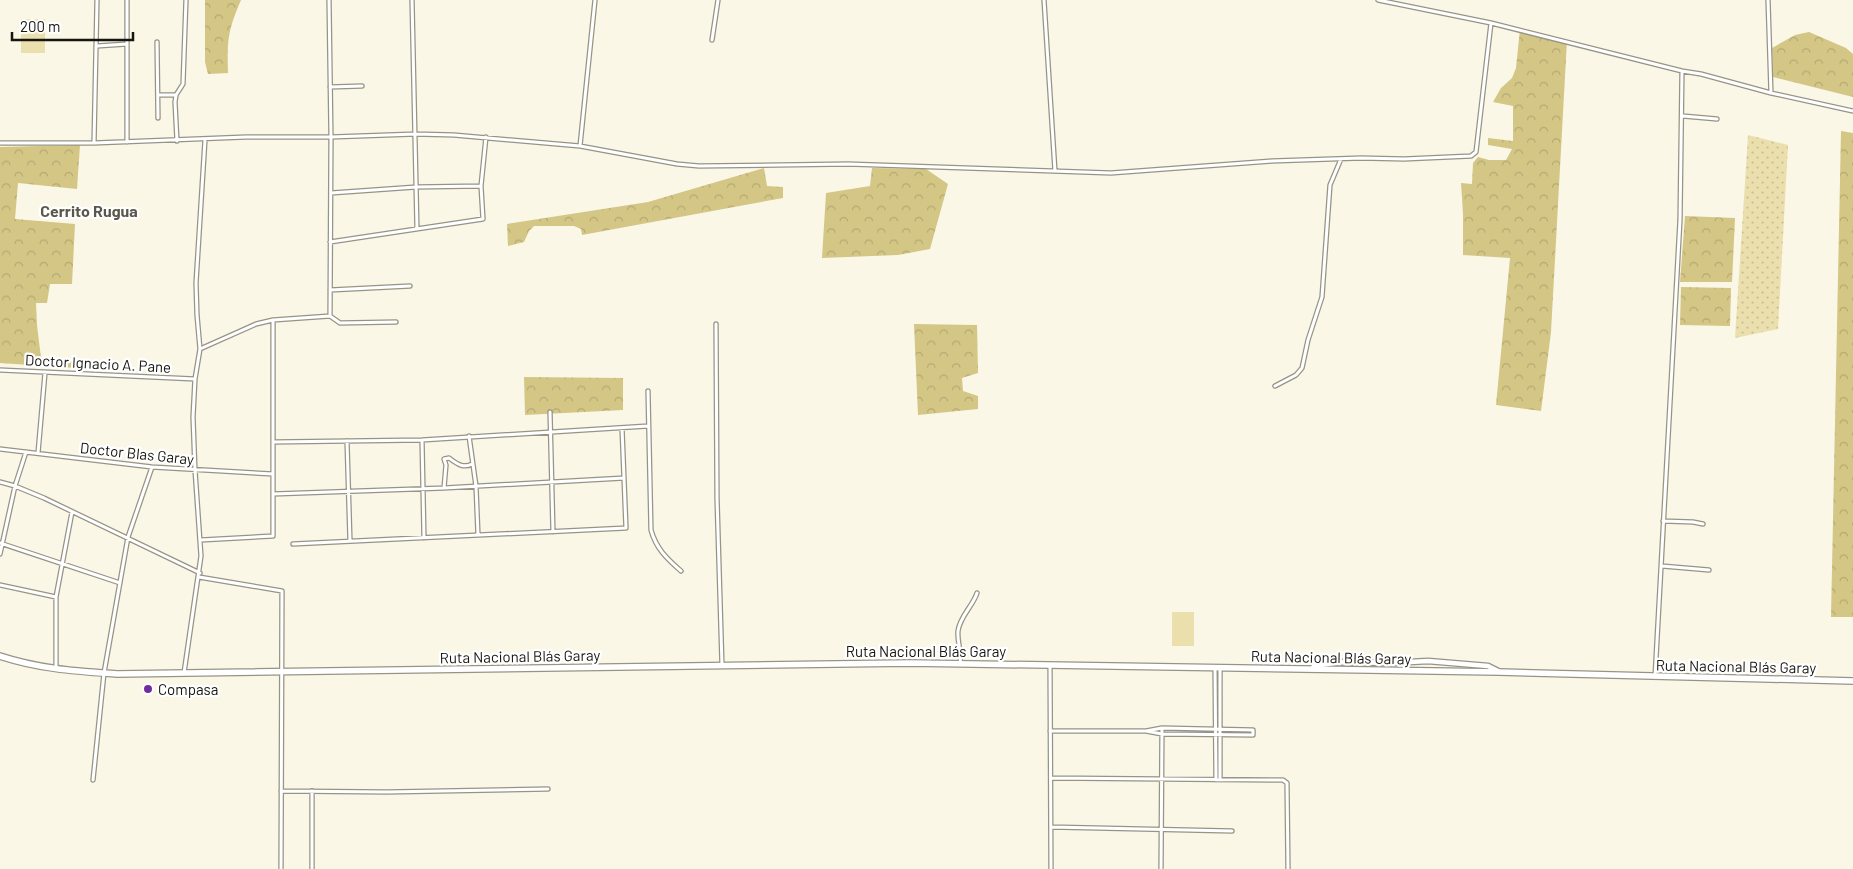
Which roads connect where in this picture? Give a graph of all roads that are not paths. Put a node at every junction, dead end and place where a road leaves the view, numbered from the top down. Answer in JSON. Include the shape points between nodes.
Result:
{"nodes":[{"id":1,"x":97,"y":0,"type":"edge"},
{"id":2,"x":127,"y":0,"type":"edge"},
{"id":3,"x":186,"y":0,"type":"edge"},
{"id":4,"x":329,"y":0,"type":"edge"},
{"id":5,"x":412,"y":0,"type":"edge"},
{"id":6,"x":595,"y":0,"type":"edge"},
{"id":7,"x":718,"y":0,"type":"edge"},
{"id":8,"x":1044,"y":0,"type":"edge"},
{"id":9,"x":1378,"y":0,"type":"edge"},
{"id":10,"x":1768,"y":0,"type":"edge"},
{"id":11,"x":1491,"y":23,"type":"junction"},
{"id":12,"x":712,"y":40,"type":"dead end"},
{"id":13,"x":157,"y":42,"type":"dead end"},
{"id":14,"x":127,"y":44,"type":"junction"},
{"id":15,"x":97,"y":46,"type":"junction"},
{"id":16,"x":1682,"y":71,"type":"junction"},
{"id":17,"x":362,"y":86,"type":"dead end"},
{"id":18,"x":330,"y":87,"type":"junction"},
{"id":19,"x":1771,"y":93,"type":"junction"},
{"id":20,"x":158,"y":95,"type":"junction"},
{"id":21,"x":176,"y":95,"type":"junction"},
{"id":22,"x":1853,"y":111,"type":"edge"},
{"id":23,"x":1682,"y":116,"type":"junction"},
{"id":24,"x":158,"y":118,"type":"dead end"},
{"id":25,"x":1717,"y":119,"type":"dead end"},
{"id":26,"x":414,"y":134,"type":"junction"},
{"id":27,"x":331,"y":137,"type":"junction"},
{"id":28,"x":486,"y":137,"type":"junction"},
{"id":29,"x":205,"y":140,"type":"junction"},
{"id":30,"x":177,"y":141,"type":"junction"},
{"id":31,"x":127,"y":142,"type":"junction"},
{"id":32,"x":0,"y":143,"type":"edge"},
{"id":33,"x":94,"y":143,"type":"junction"},
{"id":34,"x":580,"y":146,"type":"junction"},
{"id":35,"x":1341,"y":159,"type":"junction"},
{"id":36,"x":1055,"y":171,"type":"junction"},
{"id":37,"x":416,"y":186,"type":"junction"},
{"id":38,"x":481,"y":186,"type":"junction"},
{"id":39,"x":330,"y":193,"type":"junction"},
{"id":40,"x":417,"y":229,"type":"junction"},
{"id":41,"x":330,"y":242,"type":"junction"},
{"id":42,"x":410,"y":286,"type":"dead end"},
{"id":43,"x":330,"y":290,"type":"junction"},
{"id":44,"x":330,"y":316,"type":"junction"},
{"id":45,"x":272,"y":320,"type":"junction"},
{"id":46,"x":396,"y":322,"type":"dead end"},
{"id":47,"x":716,"y":324,"type":"dead end"},
{"id":48,"x":200,"y":349,"type":"junction"},
{"id":49,"x":0,"y":370,"type":"edge"},
{"id":50,"x":45,"y":373,"type":"junction"},
{"id":51,"x":195,"y":379,"type":"junction"},
{"id":52,"x":1275,"y":386,"type":"dead end"},
{"id":53,"x":648,"y":391,"type":"dead end"},
{"id":54,"x":550,"y":412,"type":"dead end"},
{"id":55,"x":648,"y":426,"type":"junction"},
{"id":56,"x":622,"y":428,"type":"junction"},
{"id":57,"x":551,"y":431,"type":"junction"},
{"id":58,"x":470,"y":436,"type":"junction"},
{"id":59,"x":422,"y":440,"type":"junction"},
{"id":60,"x":347,"y":441,"type":"junction"},
{"id":61,"x":274,"y":442,"type":"junction"},
{"id":62,"x":0,"y":449,"type":"edge"},
{"id":63,"x":26,"y":452,"type":"junction"},
{"id":64,"x":38,"y":453,"type":"junction"},
{"id":65,"x":472,"y":464,"type":"junction"},
{"id":66,"x":152,"y":467,"type":"junction"},
{"id":67,"x":195,"y":470,"type":"junction"},
{"id":68,"x":273,"y":474,"type":"junction"},
{"id":69,"x":624,"y":478,"type":"junction"},
{"id":70,"x":0,"y":482,"type":"edge"},
{"id":71,"x":552,"y":482,"type":"junction"},
{"id":72,"x":15,"y":486,"type":"junction"},
{"id":73,"x":476,"y":486,"type":"junction"},
{"id":74,"x":422,"y":488,"type":"junction"},
{"id":75,"x":444,"y":488,"type":"junction"},
{"id":76,"x":348,"y":491,"type":"junction"},
{"id":77,"x":273,"y":494,"type":"junction"},
{"id":78,"x":72,"y":512,"type":"junction"},
{"id":79,"x":1663,"y":521,"type":"junction"},
{"id":80,"x":1704,"y":524,"type":"dead end"},
{"id":81,"x":553,"y":532,"type":"junction"},
{"id":82,"x":478,"y":535,"type":"junction"},
{"id":83,"x":128,"y":537,"type":"junction"},
{"id":84,"x":424,"y":538,"type":"junction"},
{"id":85,"x":201,"y":540,"type":"junction"},
{"id":86,"x":350,"y":542,"type":"junction"},
{"id":87,"x":1,"y":543,"type":"edge"},
{"id":88,"x":293,"y":544,"type":"dead end"},
{"id":89,"x":0,"y":554,"type":"edge"},
{"id":90,"x":62,"y":562,"type":"junction"},
{"id":91,"x":1662,"y":566,"type":"junction"},
{"id":92,"x":1709,"y":570,"type":"dead end"},
{"id":93,"x":681,"y":571,"type":"dead end"},
{"id":94,"x":199,"y":575,"type":"junction"},
{"id":95,"x":120,"y":583,"type":"junction"},
{"id":96,"x":0,"y":584,"type":"edge"},
{"id":97,"x":977,"y":593,"type":"dead end"},
{"id":98,"x":56,"y":597,"type":"junction"},
{"id":99,"x":0,"y":656,"type":"edge"},
{"id":100,"x":960,"y":663,"type":"junction"},
{"id":101,"x":1050,"y":664,"type":"junction"},
{"id":102,"x":722,"y":665,"type":"junction"},
{"id":103,"x":1218,"y":668,"type":"junction"},
{"id":104,"x":1312,"y":669,"type":"junction"},
{"id":105,"x":56,"y":670,"type":"junction"},
{"id":106,"x":184,"y":672,"type":"junction"},
{"id":107,"x":281,"y":672,"type":"junction"},
{"id":108,"x":1499,"y":672,"type":"junction"},
{"id":109,"x":104,"y":673,"type":"junction"},
{"id":110,"x":1655,"y":676,"type":"junction"},
{"id":111,"x":1853,"y":681,"type":"edge"},
{"id":112,"x":1162,"y":728,"type":"junction"},
{"id":113,"x":1218,"y":729,"type":"junction"},
{"id":114,"x":1050,"y":731,"type":"junction"},
{"id":115,"x":1146,"y":731,"type":"junction"},
{"id":116,"x":1162,"y":734,"type":"junction"},
{"id":117,"x":1215,"y":734,"type":"junction"},
{"id":118,"x":1220,"y":735,"type":"junction"},
{"id":119,"x":1051,"y":778,"type":"junction"},
{"id":120,"x":93,"y":780,"type":"dead end"},
{"id":121,"x":1162,"y":780,"type":"junction"},
{"id":122,"x":1216,"y":780,"type":"junction"},
{"id":123,"x":1220,"y":780,"type":"junction"},
{"id":124,"x":548,"y":789,"type":"dead end"},
{"id":125,"x":281,"y":791,"type":"junction"},
{"id":126,"x":312,"y":791,"type":"junction"},
{"id":127,"x":1051,"y":827,"type":"junction"},
{"id":128,"x":1161,"y":828,"type":"junction"},
{"id":129,"x":1232,"y":831,"type":"dead end"},
{"id":130,"x":282,"y":869,"type":"edge"},
{"id":131,"x":312,"y":869,"type":"edge"},
{"id":132,"x":1051,"y":869,"type":"edge"},
{"id":133,"x":1161,"y":869,"type":"edge"},
{"id":134,"x":1288,"y":869,"type":"edge"}],
"edges":[{"from":1,"to":15,"type":"street"},
{"from":2,"to":14,"type":"street"},
{"from":3,"to":21,"type":"street","via":[[183,84]]},
{"from":4,"to":18,"type":"street"},
{"from":5,"to":26,"type":"street"},
{"from":6,"to":34,"type":"street"},
{"from":7,"to":12,"type":"street"},
{"from":8,"to":36,"type":"street"},
{"from":9,"to":11,"type":"street"},
{"from":10,"to":19,"type":"street"},
{"from":11,"to":16,"type":"street"},
{"from":11,"to":35,"type":"street","via":[[1474,154],[1404,160]]},
{"from":13,"to":20,"type":"street"},
{"from":14,"to":15,"type":"street"},
{"from":14,"to":31,"type":"street"},
{"from":15,"to":33,"type":"street"},
{"from":16,"to":19,"type":"street"},
{"from":16,"to":23,"type":"street"},
{"from":17,"to":18,"type":"street"},
{"from":18,"to":27,"type":"street"},
{"from":19,"to":22,"type":"street"},
{"from":20,"to":21,"type":"street"},
{"from":20,"to":24,"type":"street"},
{"from":21,"to":30,"type":"street"},
{"from":23,"to":25,"type":"street"},
{"from":23,"to":79,"type":"street"},
{"from":26,"to":27,"type":"street"},
{"from":26,"to":28,"type":"street"},
{"from":26,"to":37,"type":"street"},
{"from":27,"to":29,"type":"street"},
{"from":27,"to":39,"type":"street"},
{"from":28,"to":34,"type":"street"},
{"from":28,"to":38,"type":"street"},
{"from":29,"to":30,"type":"street"},
{"from":29,"to":48,"type":"street","via":[[196,283]]},
{"from":30,"to":31,"type":"street"},
{"from":31,"to":33,"type":"street"},
{"from":32,"to":33,"type":"street"},
{"from":34,"to":36,"type":"street","via":[[699,166],[852,164]]},
{"from":35,"to":36,"type":"street","via":[[1111,173]]},
{"from":35,"to":52,"type":"street","via":[[1330,185],[1322,297],[1302,368]]},
{"from":37,"to":38,"type":"street"},
{"from":37,"to":39,"type":"street"},
{"from":37,"to":40,"type":"street"},
{"from":38,"to":40,"type":"street","via":[[483,219]]},
{"from":39,"to":41,"type":"street"},
{"from":40,"to":41,"type":"street"},
{"from":41,"to":43,"type":"street"},
{"from":42,"to":43,"type":"street"},
{"from":43,"to":44,"type":"street"},
{"from":44,"to":45,"type":"street"},
{"from":44,"to":46,"type":"street","via":[[340,323]]},
{"from":45,"to":48,"type":"street"},
{"from":45,"to":61,"type":"street"},
{"from":47,"to":102,"type":"street"},
{"from":48,"to":51,"type":"street"},
{"from":49,"to":50,"type":"street","name":"Doctor Ignacio A. Pane"},
{"from":50,"to":51,"type":"street","name":"Doctor Ignacio A. Pane"},
{"from":50,"to":64,"type":"street"},
{"from":51,"to":67,"type":"street"},
{"from":53,"to":55,"type":"street"},
{"from":54,"to":57,"type":"street"},
{"from":55,"to":56,"type":"street"},
{"from":55,"to":93,"type":"street","via":[[651,530],[664,556]]},
{"from":56,"to":57,"type":"street"},
{"from":56,"to":69,"type":"street"},
{"from":57,"to":58,"type":"street"},
{"from":57,"to":71,"type":"street"},
{"from":58,"to":59,"type":"street"},
{"from":58,"to":65,"type":"street"},
{"from":59,"to":60,"type":"street"},
{"from":59,"to":74,"type":"street"},
{"from":60,"to":61,"type":"street"},
{"from":60,"to":76,"type":"street"},
{"from":61,"to":68,"type":"street"},
{"from":62,"to":63,"type":"street","name":"Doctor Blas Garay"},
{"from":63,"to":64,"type":"street","name":"Doctor Blas Garay"},
{"from":63,"to":72,"type":"street"},
{"from":64,"to":66,"type":"street","name":"Doctor Blas Garay"},
{"from":65,"to":73,"type":"street"},
{"from":65,"to":75,"type":"street","via":[[458,466],[448,458],[444,459]]},
{"from":66,"to":67,"type":"street","name":"Doctor Blas Garay"},
{"from":66,"to":83,"type":"street"},
{"from":67,"to":68,"type":"street","name":"Doctor Blas Garay"},
{"from":67,"to":85,"type":"street"},
{"from":68,"to":77,"type":"street"},
{"from":69,"to":71,"type":"street"},
{"from":69,"to":81,"type":"street","via":[[626,528]]},
{"from":70,"to":72,"type":"street"},
{"from":71,"to":73,"type":"street"},
{"from":71,"to":81,"type":"street"},
{"from":72,"to":78,"type":"street"},
{"from":72,"to":87,"type":"street"},
{"from":73,"to":75,"type":"street"},
{"from":73,"to":82,"type":"street"},
{"from":74,"to":75,"type":"street"},
{"from":74,"to":76,"type":"street"},
{"from":74,"to":84,"type":"street"},
{"from":76,"to":77,"type":"street"},
{"from":76,"to":86,"type":"street"},
{"from":77,"to":85,"type":"street","via":[[273,536]]},
{"from":78,"to":83,"type":"street"},
{"from":78,"to":90,"type":"street"},
{"from":79,"to":80,"type":"street"},
{"from":79,"to":91,"type":"street"},
{"from":81,"to":82,"type":"street"},
{"from":82,"to":84,"type":"street"},
{"from":83,"to":94,"type":"street"},
{"from":83,"to":95,"type":"street"},
{"from":84,"to":86,"type":"street"},
{"from":85,"to":94,"type":"street"},
{"from":86,"to":88,"type":"street"},
{"from":87,"to":89,"type":"street"},
{"from":87,"to":90,"type":"street"},
{"from":90,"to":95,"type":"street"},
{"from":90,"to":98,"type":"street"},
{"from":91,"to":92,"type":"street"},
{"from":91,"to":110,"type":"street"},
{"from":94,"to":106,"type":"street"},
{"from":94,"to":107,"type":"street","via":[[282,591]]},
{"from":95,"to":109,"type":"street"},
{"from":96,"to":98,"type":"street"},
{"from":97,"to":100,"type":"street","via":[[958,631]]},
{"from":98,"to":105,"type":"street"},
{"from":99,"to":105,"type":"highway","name":"Ruta Nacional Blás Garay"},
{"from":100,"to":101,"type":"highway","name":"Ruta Nacional Blás Garay"},
{"from":100,"to":102,"type":"highway","name":"Ruta Nacional Blás Garay"},
{"from":101,"to":103,"type":"highway","name":"Ruta Nacional Blás Garay"},
{"from":101,"to":114,"type":"street"},
{"from":102,"to":107,"type":"highway","name":"Ruta Nacional Blás Garay"},
{"from":103,"to":104,"type":"highway","name":"Ruta Nacional Blás Garay"},
{"from":103,"to":113,"type":"street"},
{"from":104,"to":108,"type":"highway","name":"Ruta Nacional Blás Garay"},
{"from":104,"to":108,"type":"street","via":[[1340,662],[1428,660],[1488,666]]},
{"from":105,"to":109,"type":"highway","name":"Ruta Nacional Blás Garay"},
{"from":106,"to":107,"type":"highway","name":"Ruta Nacional Blás Garay"},
{"from":106,"to":109,"type":"highway","name":"Ruta Nacional Blás Garay"},
{"from":107,"to":125,"type":"street"},
{"from":108,"to":110,"type":"highway","name":"Ruta Nacional Blás Garay"},
{"from":109,"to":120,"type":"street"},
{"from":110,"to":111,"type":"highway","name":"Ruta Nacional Blás Garay"},
{"from":112,"to":113,"type":"street"},
{"from":112,"to":115,"type":"street"},
{"from":112,"to":116,"type":"street"},
{"from":113,"to":117,"type":"street"},
{"from":113,"to":118,"type":"street"},
{"from":113,"to":118,"type":"street","via":[[1253,730],[1253,735]]},
{"from":114,"to":115,"type":"street"},
{"from":114,"to":119,"type":"street"},
{"from":115,"to":116,"type":"street"},
{"from":116,"to":117,"type":"street"},
{"from":116,"to":121,"type":"street"},
{"from":117,"to":118,"type":"street"},
{"from":117,"to":122,"type":"street"},
{"from":118,"to":123,"type":"street"},
{"from":119,"to":121,"type":"street"},
{"from":119,"to":127,"type":"street"},
{"from":121,"to":122,"type":"street"},
{"from":121,"to":128,"type":"street"},
{"from":122,"to":123,"type":"street"},
{"from":123,"to":134,"type":"street","via":[[1283,780],[1287,784]]},
{"from":124,"to":126,"type":"street"},
{"from":125,"to":126,"type":"street"},
{"from":125,"to":130,"type":"street"},
{"from":126,"to":131,"type":"street"},
{"from":127,"to":128,"type":"street"},
{"from":127,"to":132,"type":"street"},
{"from":128,"to":129,"type":"street"},
{"from":128,"to":133,"type":"street"}]}
